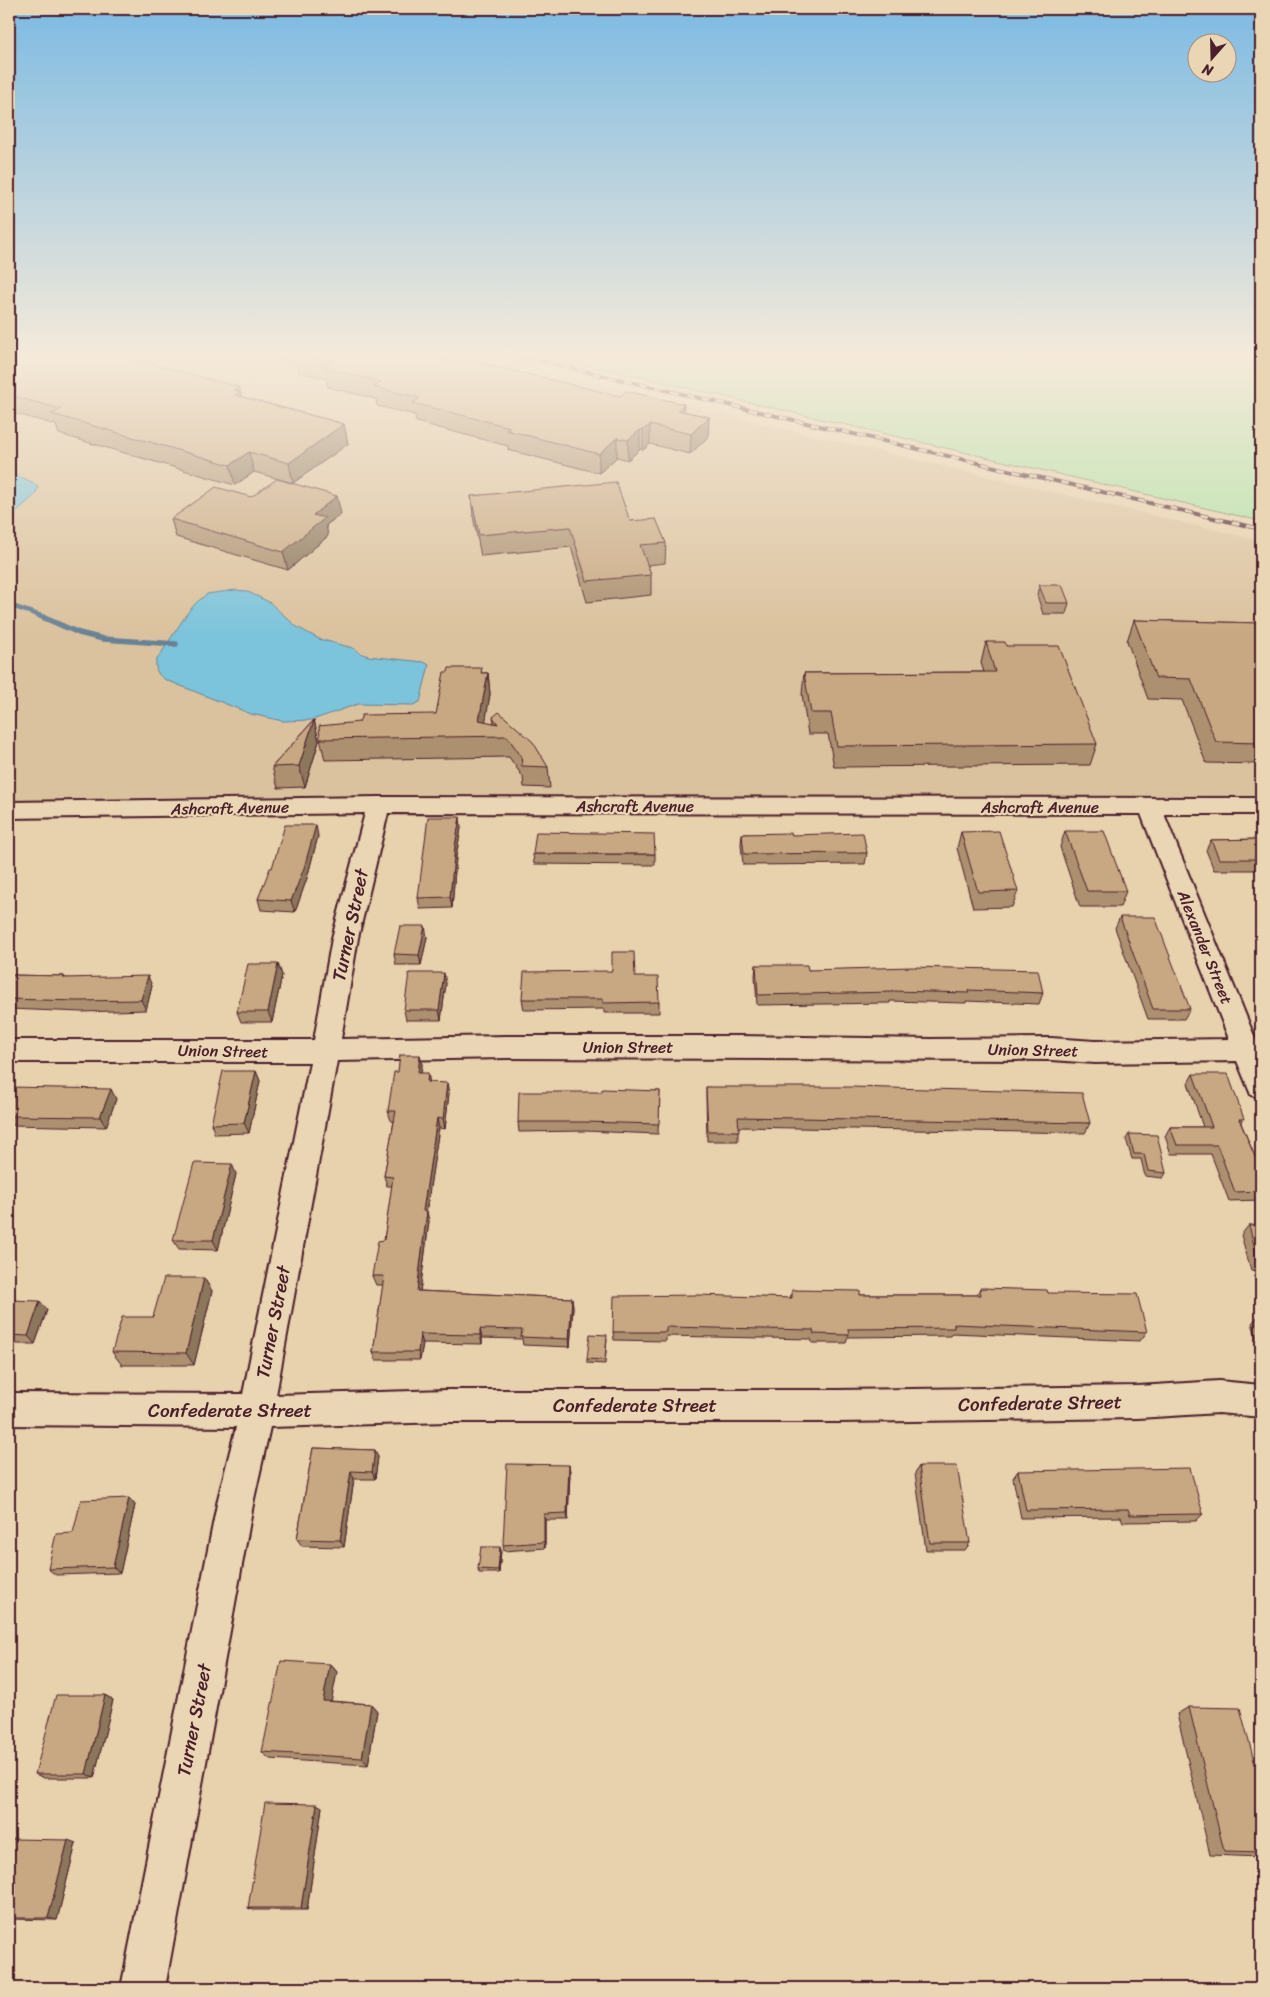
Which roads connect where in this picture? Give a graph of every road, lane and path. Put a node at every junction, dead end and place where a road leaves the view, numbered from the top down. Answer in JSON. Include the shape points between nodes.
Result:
{"nodes":[{"id":1,"x":378,"y":805,"type":"junction"},
{"id":2,"x":1149,"y":806,"type":"junction"},
{"id":3,"x":1261,"y":806,"type":"edge"},
{"id":4,"x":9,"y":810,"type":"edge"},
{"id":5,"x":1246,"y":1050,"type":"junction"},
{"id":6,"x":9,"y":1051,"type":"edge"},
{"id":7,"x":325,"y":1052,"type":"junction"},
{"id":8,"x":1261,"y":1087,"type":"edge"},
{"id":9,"x":1261,"y":1401,"type":"edge"},
{"id":10,"x":9,"y":1409,"type":"edge"},
{"id":11,"x":256,"y":1411,"type":"junction"},
{"id":12,"x":143,"y":1988,"type":"edge"}],
"edges":[{"from":1,"to":2,"type":"street","name":"Ashcraft Avenue"},
{"from":1,"to":4,"type":"street","name":"Ashcraft Avenue"},
{"from":1,"to":7,"type":"street","name":"Turner Street","via":[[345,938]]},
{"from":2,"to":3,"type":"street","name":"Ashcraft Avenue"},
{"from":2,"to":5,"type":"street","name":"Alexander Street"},
{"from":5,"to":7,"type":"street","name":"Union Street","via":[[1095,1052],[1051,1049],[506,1047]]},
{"from":5,"to":8,"type":"street","name":"Alexander Street"},
{"from":6,"to":7,"type":"street","name":"Union Street"},
{"from":7,"to":11,"type":"street","name":"Turner Street"},
{"from":9,"to":11,"type":"street","name":"Confederate Street","via":[[1219,1397],[1138,1402],[838,1406],[467,1405]]},
{"from":10,"to":11,"type":"street","name":"Confederate Street"},
{"from":11,"to":12,"type":"street","name":"Turner Street","via":[[236,1499]]}]}
